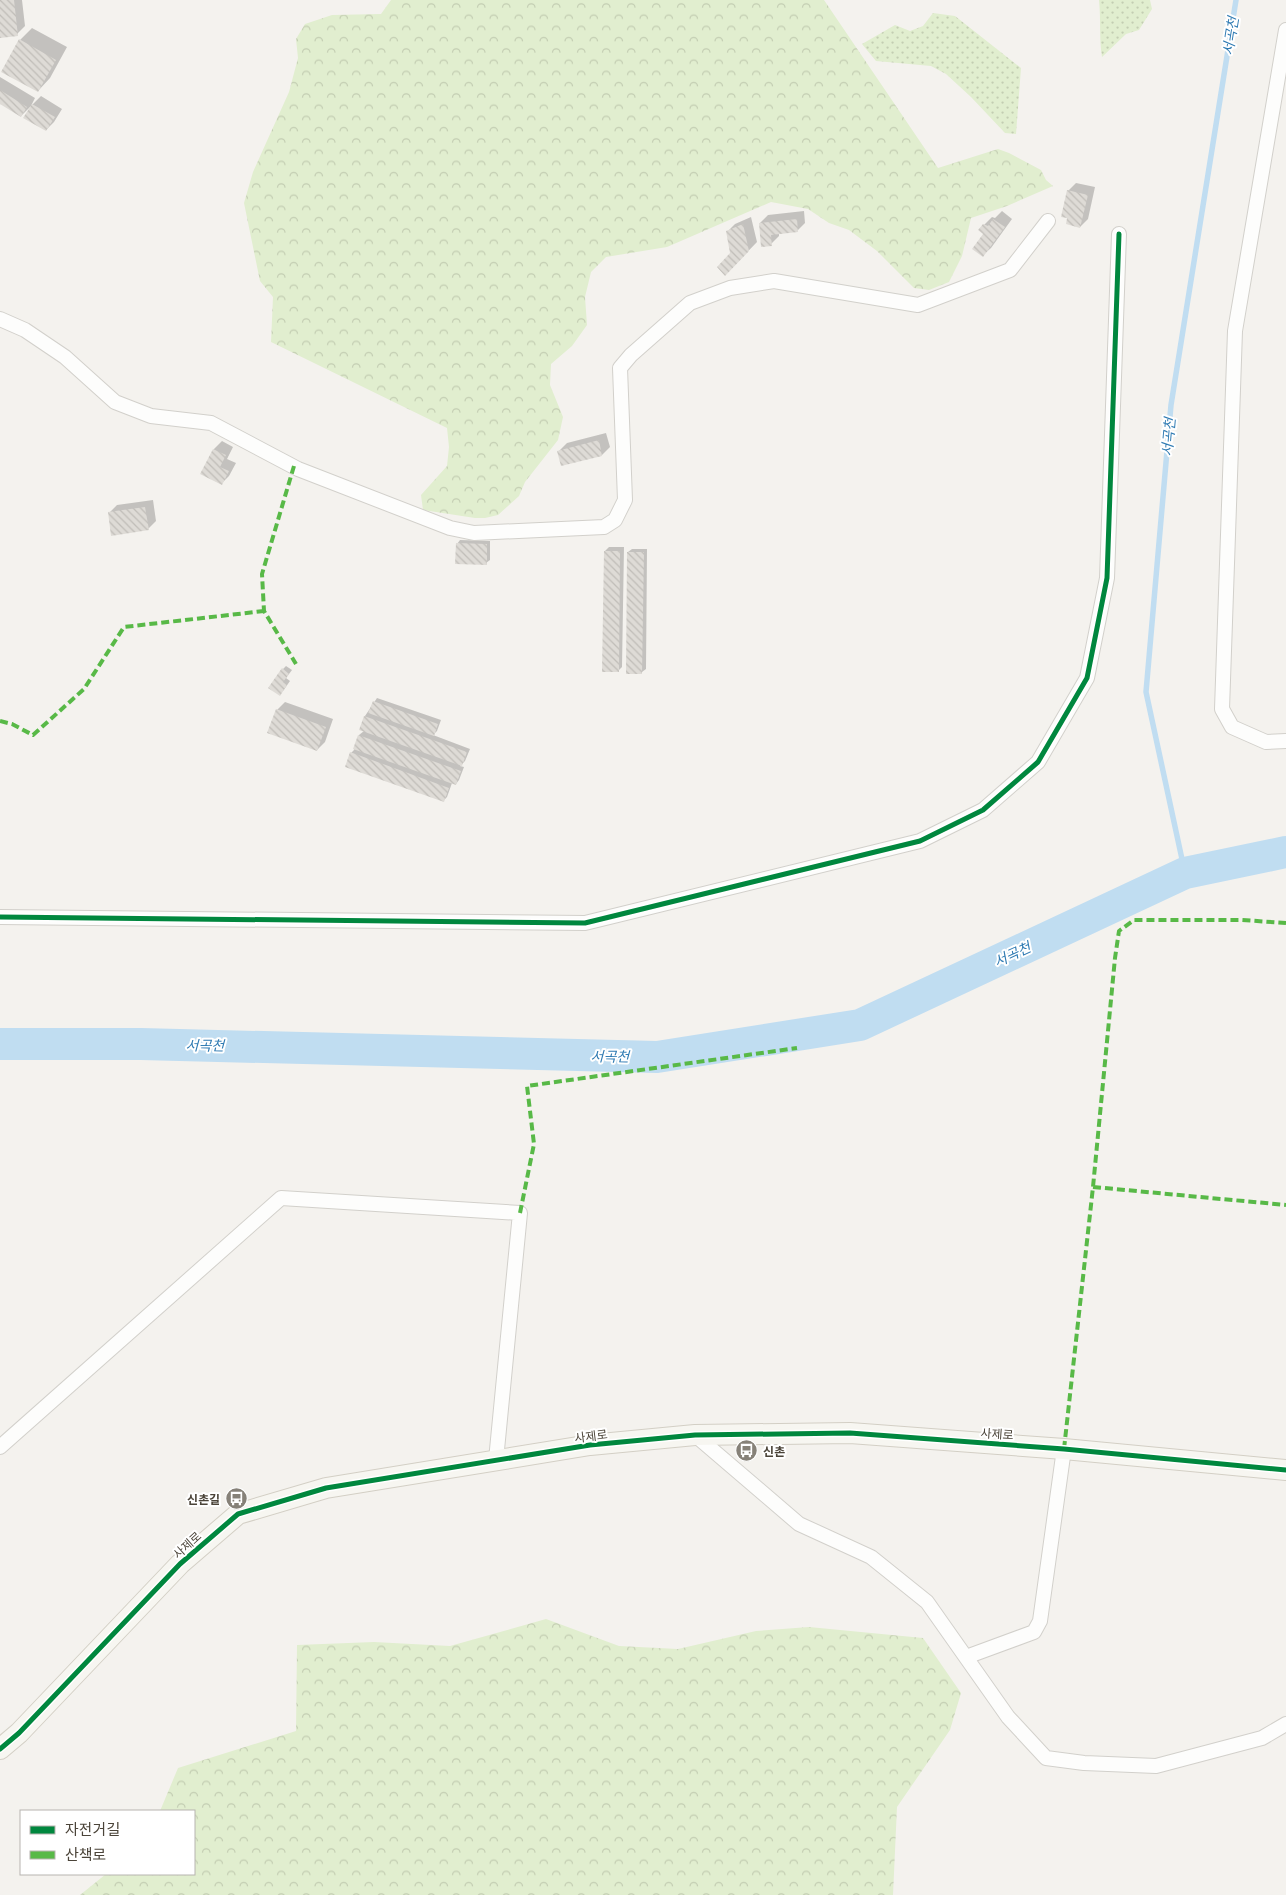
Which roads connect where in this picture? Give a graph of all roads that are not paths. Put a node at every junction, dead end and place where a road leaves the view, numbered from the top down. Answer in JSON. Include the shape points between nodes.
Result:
{"nodes":[{"id":1,"x":1286,"y":30,"type":"edge"},
{"id":2,"x":1048,"y":221,"type":"dead end"},
{"id":3,"x":1119,"y":234,"type":"dead end"},
{"id":4,"x":0,"y":319,"type":"edge"},
{"id":5,"x":1286,"y":741,"type":"edge"},
{"id":6,"x":0,"y":917,"type":"edge"},
{"id":7,"x":695,"y":1435,"type":"junction"},
{"id":8,"x":0,"y":1446,"type":"edge"},
{"id":9,"x":1064,"y":1450,"type":"junction"},
{"id":10,"x":496,"y":1460,"type":"junction"},
{"id":11,"x":1286,"y":1470,"type":"edge"},
{"id":12,"x":966,"y":1657,"type":"junction"},
{"id":13,"x":1286,"y":1724,"type":"edge"},
{"id":14,"x":0,"y":1749,"type":"edge"}],
"edges":[{"from":1,"to":5,"type":"street","via":[[1235,331],[1222,709],[1232,727],[1266,742]]},
{"from":2,"to":4,"type":"street","via":[[1010,270],[918,305],[774,282],[730,288],[690,303],[620,368],[624,500],[616,520],[604,527],[474,533],[450,528],[298,468],[211,423],[151,416],[115,402],[65,357],[25,330]]},
{"from":3,"to":6,"type":"street","via":[[1107,578],[1087,678],[1038,762],[983,810],[920,841],[585,923]]},
{"from":7,"to":9,"type":"street","name":"사제로","via":[[850,1433]]},
{"from":7,"to":10,"type":"street","name":"사제로","via":[[590,1445]]},
{"from":7,"to":12,"type":"street","via":[[799,1524],[871,1557],[927,1602]]},
{"from":8,"to":10,"type":"street","via":[[280,1198],[520,1213]]},
{"from":9,"to":11,"type":"street","name":"사제로"},
{"from":9,"to":12,"type":"street","via":[[1040,1621],[1034,1632]]},
{"from":10,"to":14,"type":"street","name":"사제로","via":[[326,1488],[238,1514],[180,1564]]},
{"from":12,"to":13,"type":"street","via":[[1008,1717],[1046,1758],[1156,1766],[1262,1738]]}]}
